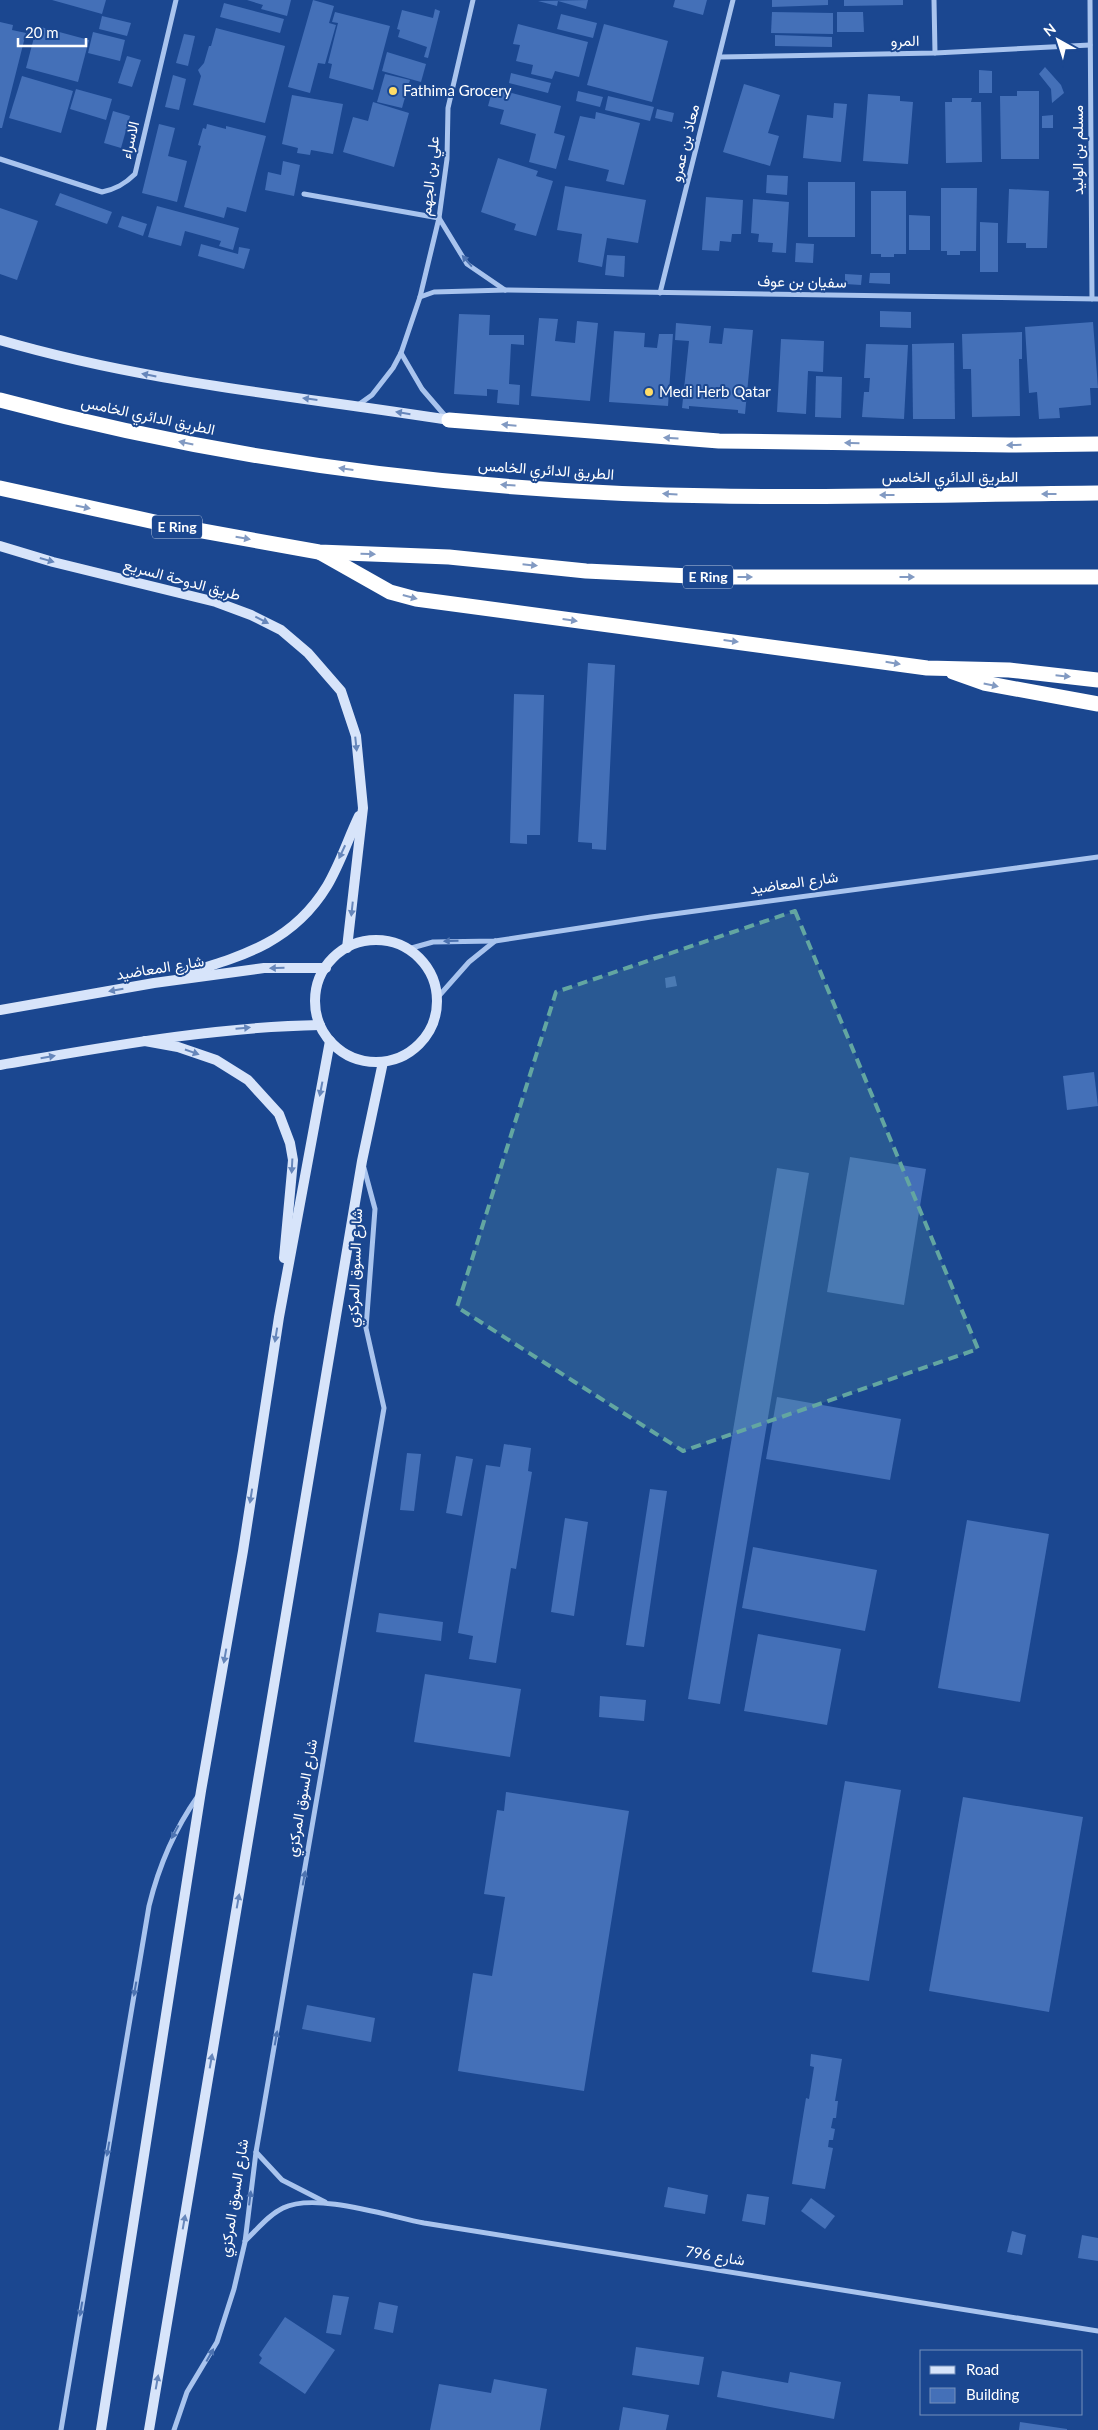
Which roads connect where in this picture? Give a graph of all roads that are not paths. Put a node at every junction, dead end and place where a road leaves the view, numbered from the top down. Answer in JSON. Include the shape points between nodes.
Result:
{"nodes":[{"id":1,"x":176,"y":0,"type":"edge"},
{"id":2,"x":473,"y":0,"type":"edge"},
{"id":3,"x":733,"y":0,"type":"edge"},
{"id":4,"x":934,"y":0,"type":"edge"},
{"id":5,"x":1090,"y":0,"type":"edge"},
{"id":6,"x":1090,"y":45,"type":"junction"},
{"id":7,"x":935,"y":53,"type":"junction"},
{"id":8,"x":720,"y":57,"type":"junction"},
{"id":9,"x":1098,"y":112,"type":"edge"},
{"id":10,"x":1091,"y":113,"type":"junction"},
{"id":11,"x":0,"y":159,"type":"edge"},
{"id":12,"x":304,"y":194,"type":"dead end"},
{"id":13,"x":439,"y":218,"type":"junction"},
{"id":14,"x":506,"y":290,"type":"junction"},
{"id":15,"x":660,"y":293,"type":"junction"},
{"id":16,"x":420,"y":297,"type":"junction"},
{"id":17,"x":1095,"y":299,"type":"edge"},
{"id":18,"x":0,"y":340,"type":"edge"},
{"id":19,"x":401,"y":353,"type":"junction"},
{"id":20,"x":0,"y":400,"type":"edge"},
{"id":21,"x":358,"y":406,"type":"junction"},
{"id":22,"x":449,"y":420,"type":"junction"},
{"id":23,"x":1098,"y":444,"type":"edge"},
{"id":24,"x":0,"y":488,"type":"edge"},
{"id":25,"x":1098,"y":493,"type":"edge"},
{"id":26,"x":0,"y":546,"type":"edge"},
{"id":27,"x":320,"y":552,"type":"junction"},
{"id":28,"x":1098,"y":577,"type":"edge"},
{"id":29,"x":945,"y":669,"type":"junction"},
{"id":30,"x":1098,"y":680,"type":"edge"},
{"id":31,"x":1098,"y":704,"type":"edge"},
{"id":32,"x":362,"y":808,"type":"junction"},
{"id":33,"x":1098,"y":857,"type":"edge"},
{"id":34,"x":495,"y":941,"type":"junction"},
{"id":35,"x":347,"y":948,"type":"junction"},
{"id":36,"x":408,"y":948,"type":"junction"},
{"id":37,"x":326,"y":968,"type":"junction"},
{"id":38,"x":154,"y":984,"type":"junction"},
{"id":39,"x":438,"y":997,"type":"junction"},
{"id":40,"x":0,"y":1010,"type":"edge"},
{"id":41,"x":320,"y":1025,"type":"junction"},
{"id":42,"x":145,"y":1041,"type":"junction"},
{"id":43,"x":330,"y":1041,"type":"junction"},
{"id":44,"x":383,"y":1062,"type":"junction"},
{"id":45,"x":0,"y":1065,"type":"edge"},
{"id":46,"x":362,"y":1161,"type":"junction"},
{"id":47,"x":279,"y":1317,"type":"junction"},
{"id":48,"x":201,"y":1791,"type":"junction"},
{"id":49,"x":256,"y":2152,"type":"junction"},
{"id":50,"x":328,"y":2203,"type":"junction"},
{"id":51,"x":245,"y":2242,"type":"junction"},
{"id":52,"x":1098,"y":2331,"type":"edge"},
{"id":53,"x":61,"y":2430,"type":"edge"},
{"id":54,"x":102,"y":2430,"type":"edge"},
{"id":55,"x":149,"y":2430,"type":"edge"},
{"id":56,"x":174,"y":2430,"type":"edge"}],
"edges":[{"from":1,"to":11,"type":"street","name":"الاسراء","via":[[135,174],[126,183],[102,192]]},
{"from":2,"to":13,"type":"street","name":"علي بن الجهم","via":[[448,108],[447,159]]},
{"from":3,"to":8,"type":"street","name":"معاذ بن عمرو"},
{"from":4,"to":7,"type":"street"},
{"from":5,"to":6,"type":"street","name":"مسلم بن الوليد"},
{"from":6,"to":7,"type":"street","name":"المرو"},
{"from":6,"to":10,"type":"street","name":"مسلم بن الوليد"},
{"from":7,"to":8,"type":"street","name":"المرو"},
{"from":8,"to":15,"type":"street","name":"معاذ بن عمرو"},
{"from":9,"to":10,"type":"street"},
{"from":10,"to":17,"type":"street","name":"مسلم بن الوليد"},
{"from":12,"to":13,"type":"street"},
{"from":14,"to":13,"type":"street","one_way":true,"via":[[467,264]]},
{"from":13,"to":16,"type":"street","name":"علي بن الجهم"},
{"from":14,"to":15,"type":"street","name":"سفيان بن عوف"},
{"from":14,"to":16,"type":"street","name":"سفيان بن عوف","via":[[434,292]]},
{"from":15,"to":17,"type":"street","name":"سفيان بن عوف"},
{"from":16,"to":19,"type":"street","name":"علي بن الجهم"},
{"from":21,"to":18,"type":"main road","one_way":true,"via":[[207,386],[117,369]]},
{"from":19,"to":21,"type":"street","name":"علي بن الجهم","via":[[383,382]]},
{"from":19,"to":22,"type":"street","via":[[422,389]]},
{"from":25,"to":20,"type":"highway","name":"الطريق الدائري الخامس","one_way":true,"via":[[719,496],[450,482],[287,462],[201,446]]},
{"from":22,"to":21,"type":"main road","one_way":true},
{"from":23,"to":22,"type":"highway","one_way":true,"via":[[719,441]]},
{"from":24,"to":27,"type":"highway","number":"E Ring","one_way":true,"via":[[164,524]]},
{"from":26,"to":32,"type":"main road","name":"طريق الدوحة السريع","one_way":true,"via":[[216,602],[281,630],[308,653],[341,691],[356,736]]},
{"from":27,"to":28,"type":"highway","number":"E Ring","one_way":true,"via":[[448,557],[711,577]]},
{"from":27,"to":29,"type":"highway","one_way":true,"via":[[382,588],[416,599]]},
{"from":29,"to":30,"type":"highway","one_way":true,"via":[[1009,670]]},
{"from":29,"to":31,"type":"highway","one_way":true,"via":[[984,683]]},
{"from":32,"to":35,"type":"main road","name":"طريق الدوحة السريع","one_way":true},
{"from":32,"to":38,"type":"main road","one_way":true,"via":[[327,885],[295,925],[253,951]]},
{"from":33,"to":34,"type":"street","name":"شارع المعاضيد"},
{"from":34,"to":36,"type":"street","name":"شارع المعاضيد","one_way":true,"via":[[433,942]]},
{"from":34,"to":39,"type":"street","via":[[469,962]]},
{"from":35,"to":36,"type":"main road","via":[[367,940],[388,941]]},
{"from":35,"to":37,"type":"main road"},
{"from":36,"to":39,"type":"main road","via":[[423,961],[433,978]]},
{"from":37,"to":38,"type":"main road","name":"شارع المعاضيد","one_way":true,"via":[[264,968]]},
{"from":37,"to":41,"type":"main road","via":[[316,995]]},
{"from":38,"to":40,"type":"main road","name":"شارع المعاضيد","one_way":true},
{"from":39,"to":44,"type":"main road","via":[[436,1016],[428,1033],[401,1057]]},
{"from":42,"to":41,"type":"main road","one_way":true,"via":[[230,1029]]},
{"from":41,"to":43,"type":"main road"},
{"from":45,"to":42,"type":"main road","one_way":true},
{"from":42,"to":47,"type":"main road","one_way":true,"via":[[178,1047],[216,1060],[248,1080],[279,1114],[293,1160]]},
{"from":43,"to":44,"type":"main road","via":[[354,1058]]},
{"from":43,"to":47,"type":"main road","one_way":true},
{"from":44,"to":46,"type":"main road","name":"شارع السوق المركزي"},
{"from":49,"to":46,"type":"street","name":"شارع السوق المركزي","one_way":true,"via":[[384,1408],[366,1328],[374,1209]]},
{"from":55,"to":46,"type":"main road","name":"شارع السوق المركزي","one_way":true},
{"from":47,"to":48,"type":"main road","one_way":true},
{"from":48,"to":53,"type":"street","one_way":true,"via":[[174,1834],[160,1865],[149,1906]]},
{"from":48,"to":54,"type":"main road"},
{"from":49,"to":50,"type":"street","name":"شارع 796","via":[[282,2180]]},
{"from":51,"to":49,"type":"street","name":"شارع السوق المركزي","one_way":true},
{"from":50,"to":51,"type":"street","name":"شارع 796","via":[[299,2202],[281,2209]]},
{"from":50,"to":52,"type":"street","name":"شارع 796","via":[[424,2223]]},
{"from":56,"to":51,"type":"street","name":"شارع السوق المركزي","one_way":true,"via":[[187,2392],[217,2342]]}]}
